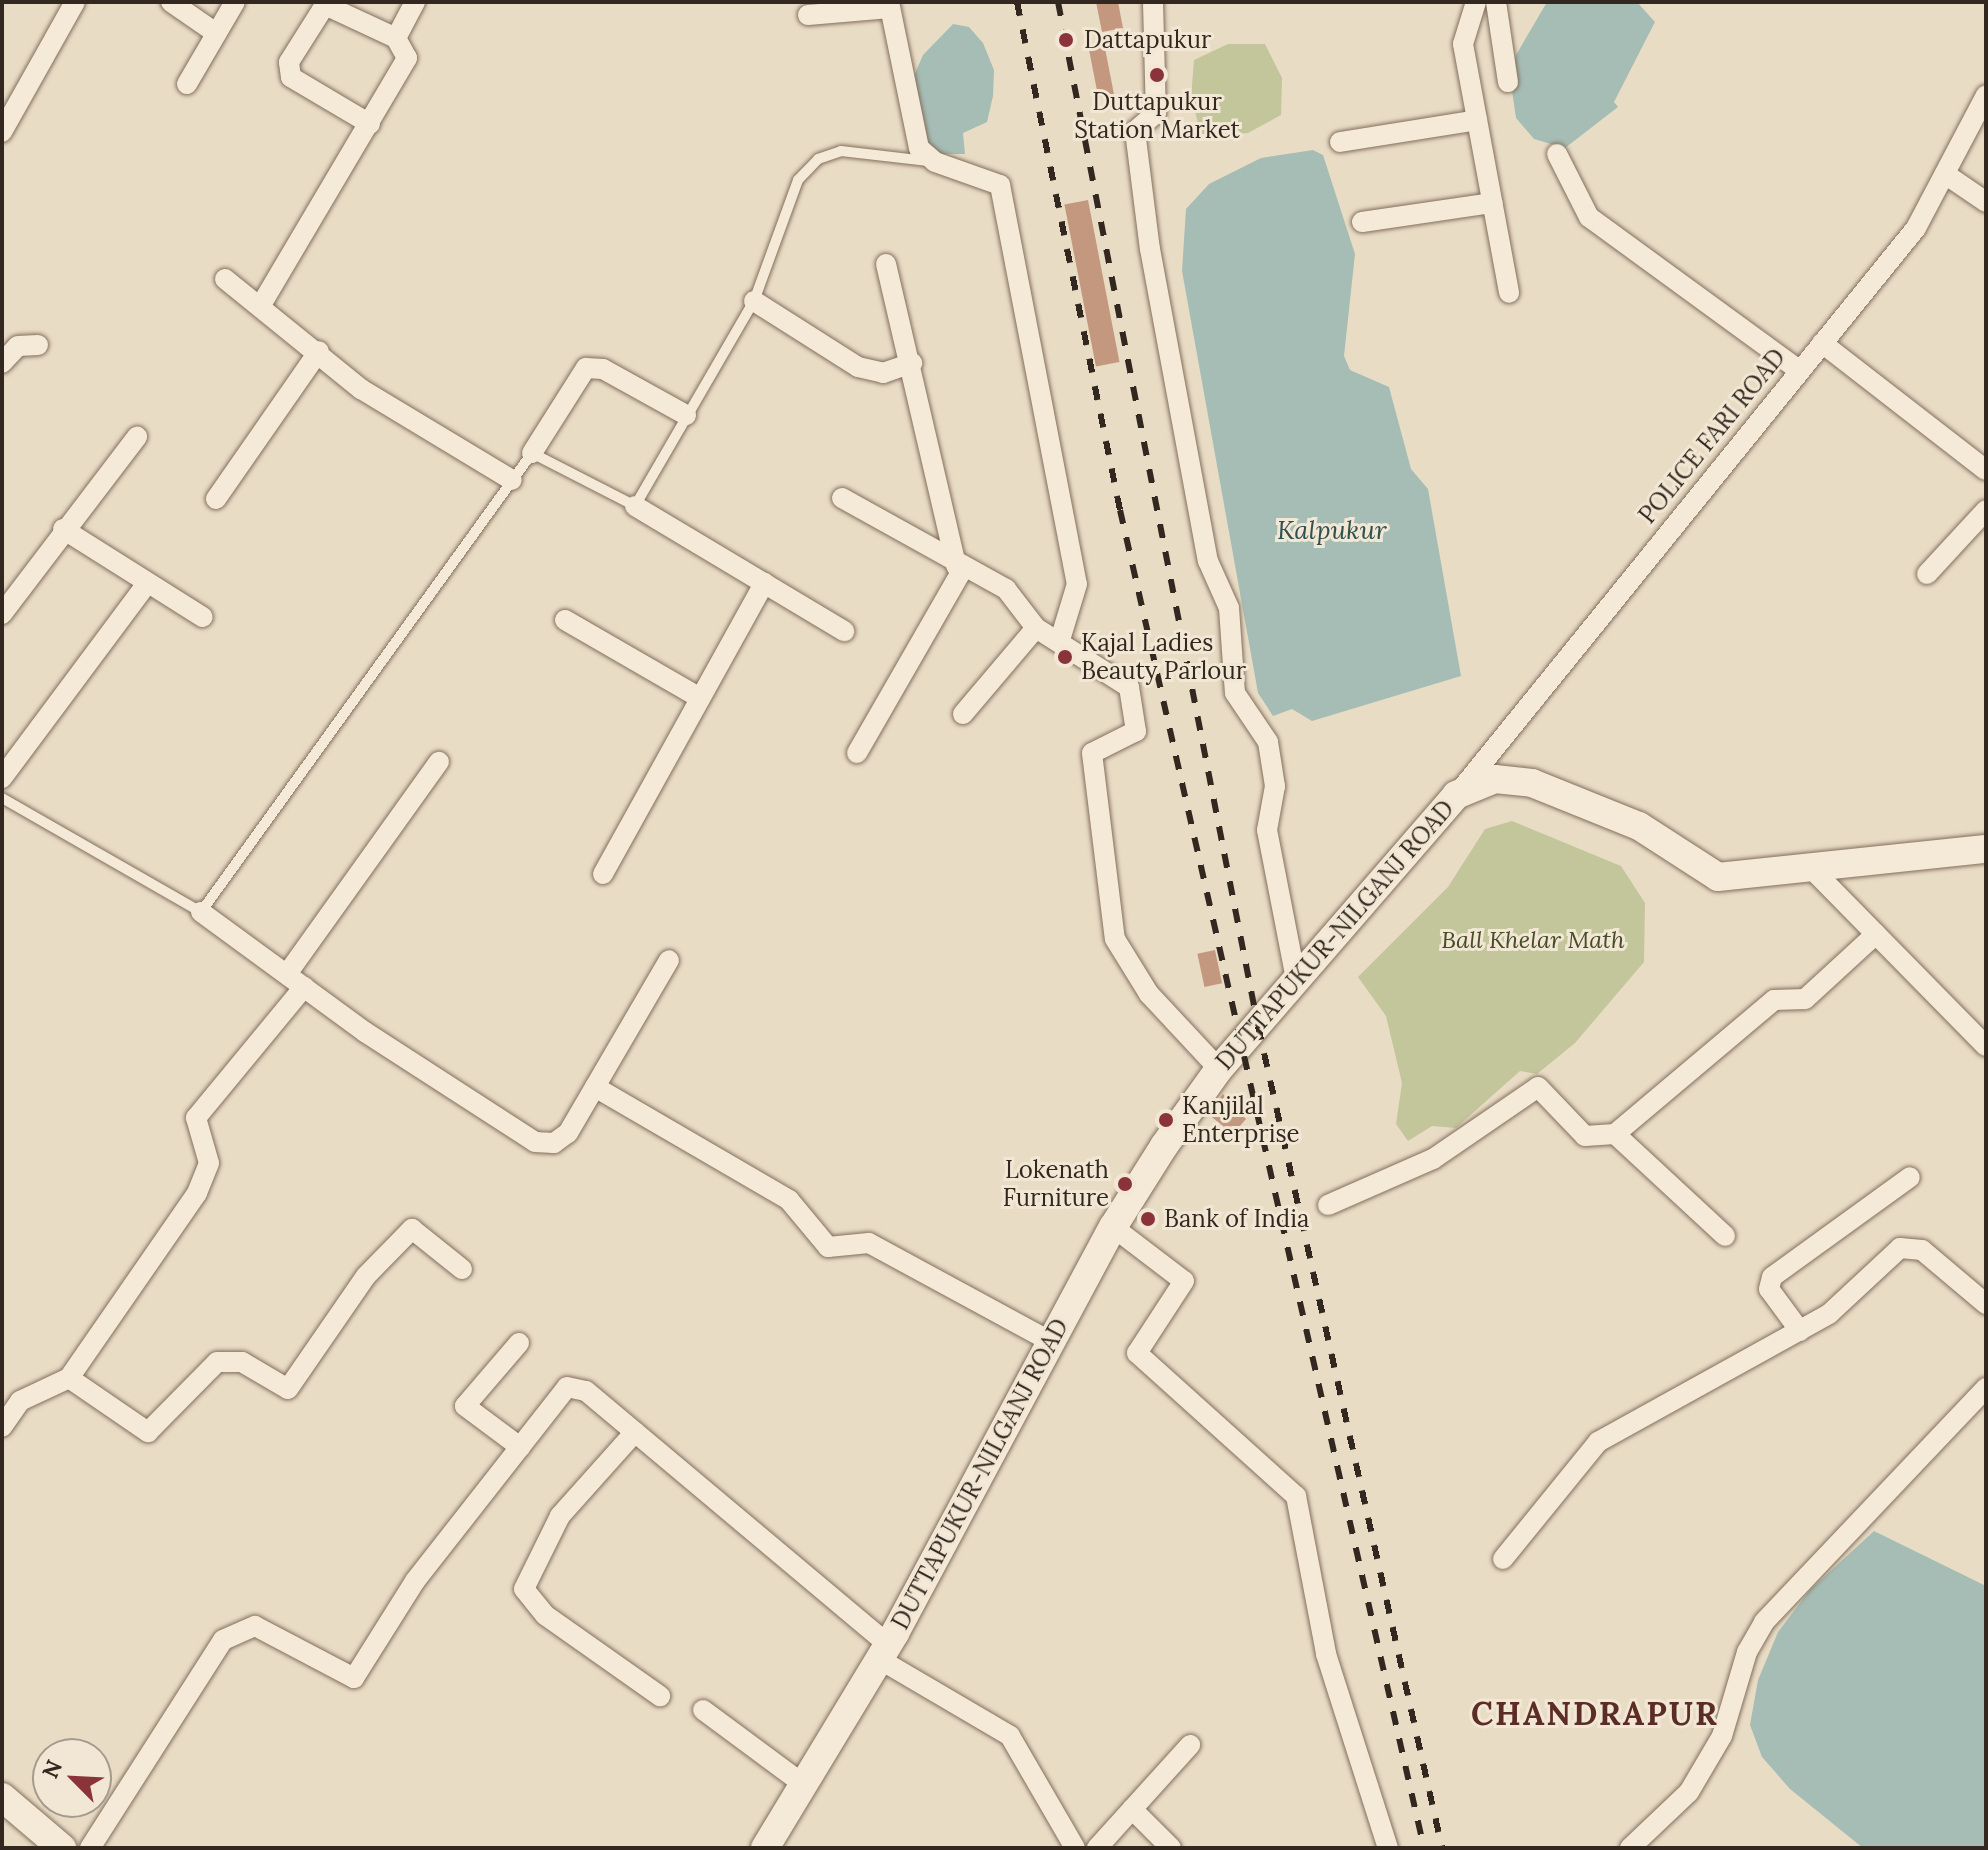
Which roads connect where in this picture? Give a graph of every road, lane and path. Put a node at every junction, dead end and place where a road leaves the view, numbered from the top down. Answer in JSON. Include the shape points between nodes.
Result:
{"nodes":[{"id":1,"x":75,"y":2,"type":"edge"},
{"id":2,"x":171,"y":2,"type":"edge"},
{"id":3,"x":235,"y":2,"type":"edge"},
{"id":4,"x":415,"y":2,"type":"edge"},
{"id":5,"x":1153,"y":2,"type":"edge"},
{"id":6,"x":1476,"y":2,"type":"edge"},
{"id":7,"x":1496,"y":2,"type":"edge"},
{"id":8,"x":889,"y":5,"type":"edge"},
{"id":9,"x":808,"y":15,"type":"dead end"},
{"id":10,"x":216,"y":33,"type":"junction"},
{"id":11,"x":396,"y":38,"type":"junction"},
{"id":12,"x":1508,"y":82,"type":"dead end"},
{"id":13,"x":187,"y":84,"type":"dead end"},
{"id":14,"x":1986,"y":95,"type":"edge"},
{"id":15,"x":1477,"y":120,"type":"junction"},
{"id":16,"x":370,"y":124,"type":"junction"},
{"id":17,"x":2,"y":132,"type":"edge"},
{"id":18,"x":1340,"y":142,"type":"dead end"},
{"id":19,"x":1557,"y":154,"type":"dead end"},
{"id":20,"x":935,"y":162,"type":"junction"},
{"id":21,"x":1945,"y":174,"type":"junction"},
{"id":22,"x":1986,"y":202,"type":"edge"},
{"id":23,"x":1493,"y":203,"type":"junction"},
{"id":24,"x":1362,"y":222,"type":"dead end"},
{"id":25,"x":886,"y":264,"type":"dead end"},
{"id":26,"x":225,"y":279,"type":"dead end"},
{"id":27,"x":1509,"y":293,"type":"dead end"},
{"id":28,"x":754,"y":301,"type":"junction"},
{"id":29,"x":261,"y":305,"type":"junction"},
{"id":30,"x":1822,"y":343,"type":"junction"},
{"id":31,"x":38,"y":345,"type":"dead end"},
{"id":32,"x":319,"y":351,"type":"junction"},
{"id":33,"x":2,"y":363,"type":"edge"},
{"id":34,"x":912,"y":363,"type":"junction"},
{"id":35,"x":1799,"y":370,"type":"junction"},
{"id":36,"x":686,"y":415,"type":"junction"},
{"id":37,"x":137,"y":437,"type":"dead end"},
{"id":38,"x":532,"y":453,"type":"junction"},
{"id":39,"x":1986,"y":470,"type":"edge"},
{"id":40,"x":512,"y":480,"type":"junction"},
{"id":41,"x":842,"y":498,"type":"dead end"},
{"id":42,"x":216,"y":499,"type":"dead end"},
{"id":43,"x":635,"y":506,"type":"junction"},
{"id":44,"x":1986,"y":510,"type":"edge"},
{"id":45,"x":63,"y":529,"type":"junction"},
{"id":46,"x":960,"y":567,"type":"junction"},
{"id":47,"x":1927,"y":574,"type":"dead end"},
{"id":48,"x":764,"y":583,"type":"junction"},
{"id":49,"x":146,"y":585,"type":"junction"},
{"id":50,"x":2,"y":614,"type":"edge"},
{"id":51,"x":203,"y":617,"type":"dead end"},
{"id":52,"x":565,"y":620,"type":"dead end"},
{"id":53,"x":1036,"y":628,"type":"junction"},
{"id":54,"x":844,"y":631,"type":"dead end"},
{"id":55,"x":1060,"y":640,"type":"junction"},
{"id":56,"x":700,"y":698,"type":"junction"},
{"id":57,"x":963,"y":714,"type":"dead end"},
{"id":58,"x":857,"y":753,"type":"dead end"},
{"id":59,"x":439,"y":762,"type":"dead end"},
{"id":60,"x":2,"y":778,"type":"edge"},
{"id":61,"x":1456,"y":795,"type":"junction"},
{"id":62,"x":2,"y":798,"type":"edge"},
{"id":63,"x":1986,"y":849,"type":"edge"},
{"id":64,"x":1810,"y":867,"type":"junction"},
{"id":65,"x":603,"y":874,"type":"dead end"},
{"id":66,"x":201,"y":912,"type":"junction"},
{"id":67,"x":1876,"y":934,"type":"junction"},
{"id":68,"x":669,"y":960,"type":"dead end"},
{"id":69,"x":287,"y":974,"type":"junction"},
{"id":70,"x":1297,"y":984,"type":"junction"},
{"id":71,"x":304,"y":987,"type":"junction"},
{"id":72,"x":1986,"y":1046,"type":"edge"},
{"id":73,"x":1219,"y":1069,"type":"junction"},
{"id":74,"x":595,"y":1087,"type":"junction"},
{"id":75,"x":1615,"y":1134,"type":"junction"},
{"id":76,"x":1910,"y":1177,"type":"dead end"},
{"id":77,"x":1328,"y":1205,"type":"dead end"},
{"id":78,"x":1113,"y":1227,"type":"junction"},
{"id":79,"x":1725,"y":1236,"type":"dead end"},
{"id":80,"x":462,"y":1269,"type":"dead end"},
{"id":81,"x":1986,"y":1304,"type":"edge"},
{"id":82,"x":1800,"y":1331,"type":"junction"},
{"id":83,"x":1051,"y":1342,"type":"junction"},
{"id":84,"x":519,"y":1343,"type":"dead end"},
{"id":85,"x":69,"y":1378,"type":"junction"},
{"id":86,"x":1986,"y":1388,"type":"edge"},
{"id":87,"x":2,"y":1427,"type":"edge"},
{"id":88,"x":635,"y":1432,"type":"junction"},
{"id":89,"x":520,"y":1447,"type":"junction"},
{"id":90,"x":1503,"y":1559,"type":"dead end"},
{"id":91,"x":883,"y":1652,"type":"junction"},
{"id":92,"x":660,"y":1696,"type":"dead end"},
{"id":93,"x":703,"y":1710,"type":"dead end"},
{"id":94,"x":1190,"y":1745,"type":"dead end"},
{"id":95,"x":803,"y":1784,"type":"junction"},
{"id":96,"x":2,"y":1797,"type":"edge"},
{"id":97,"x":1132,"y":1809,"type":"junction"},
{"id":98,"x":1389,"y":1847,"type":"edge"},
{"id":99,"x":62,"y":1848,"type":"edge"},
{"id":100,"x":90,"y":1848,"type":"edge"},
{"id":101,"x":765,"y":1848,"type":"edge"},
{"id":102,"x":1075,"y":1848,"type":"edge"},
{"id":103,"x":1097,"y":1848,"type":"edge"},
{"id":104,"x":1171,"y":1848,"type":"edge"},
{"id":105,"x":1630,"y":1848,"type":"edge"}],
"edges":[{"from":1,"to":17,"type":"street"},
{"from":2,"to":10,"type":"street"},
{"from":3,"to":10,"type":"street"},
{"from":4,"to":11,"type":"street"},
{"from":5,"to":70,"type":"street","via":[[1156,113],[1135,131],[1150,249],[1208,561],[1229,608],[1235,693],[1268,742],[1275,786],[1267,830]]},
{"from":6,"to":15,"type":"street","via":[[1463,44]]},
{"from":7,"to":12,"type":"street"},
{"from":8,"to":9,"type":"street"},
{"from":8,"to":20,"type":"street","via":[[911,123],[919,148]]},
{"from":10,"to":13,"type":"street"},
{"from":11,"to":16,"type":"street","via":[[407,58]]},
{"from":11,"to":16,"type":"street","via":[[325,5],[286,70]]},
{"from":14,"to":21,"type":"street","name":"POLICE FARI ROAD"},
{"from":15,"to":18,"type":"street"},
{"from":15,"to":23,"type":"street"},
{"from":16,"to":29,"type":"street"},
{"from":19,"to":35,"type":"street","via":[[1589,217]]},
{"from":20,"to":28,"type":"lane","via":[[841,151],[818,159],[791,194]]},
{"from":20,"to":55,"type":"street","via":[[1000,185],[1077,584]]},
{"from":21,"to":22,"type":"street"},
{"from":21,"to":30,"type":"street","name":"POLICE FARI ROAD","via":[[1916,228]]},
{"from":23,"to":24,"type":"street"},
{"from":23,"to":27,"type":"street"},
{"from":25,"to":34,"type":"street"},
{"from":26,"to":29,"type":"street"},
{"from":28,"to":34,"type":"street","via":[[858,367],[883,373]]},
{"from":28,"to":36,"type":"lane"},
{"from":29,"to":32,"type":"street"},
{"from":30,"to":35,"type":"street","name":"POLICE FARI ROAD"},
{"from":30,"to":39,"type":"street"},
{"from":31,"to":33,"type":"street","via":[[18,346]]},
{"from":32,"to":40,"type":"street","via":[[361,389]]},
{"from":32,"to":42,"type":"street"},
{"from":34,"to":46,"type":"street"},
{"from":35,"to":61,"type":"street","name":"POLICE FARI ROAD"},
{"from":36,"to":38,"type":"street","via":[[603,369],[586,368]]},
{"from":36,"to":43,"type":"lane"},
{"from":37,"to":45,"type":"street"},
{"from":38,"to":40,"type":"lane"},
{"from":38,"to":43,"type":"lane"},
{"from":40,"to":66,"type":"lane"},
{"from":41,"to":46,"type":"street"},
{"from":43,"to":48,"type":"street"},
{"from":44,"to":47,"type":"street"},
{"from":45,"to":49,"type":"street"},
{"from":45,"to":50,"type":"street"},
{"from":46,"to":53,"type":"street","via":[[1006,589]]},
{"from":46,"to":58,"type":"street"},
{"from":48,"to":54,"type":"street"},
{"from":48,"to":56,"type":"street"},
{"from":49,"to":51,"type":"street"},
{"from":49,"to":60,"type":"street"},
{"from":52,"to":56,"type":"street"},
{"from":53,"to":55,"type":"street"},
{"from":53,"to":57,"type":"street"},
{"from":55,"to":73,"type":"street","via":[[1129,687],[1136,731],[1092,753],[1115,939],[1149,994]]},
{"from":56,"to":65,"type":"street"},
{"from":59,"to":69,"type":"street"},
{"from":61,"to":64,"type":"main road","name":"DUTTAPUKUR-NILGANJ ROAD","via":[[1495,779],[1532,783],[1639,826],[1718,877]]},
{"from":61,"to":70,"type":"main road","name":"DUTTAPUKUR-NILGANJ ROAD"},
{"from":62,"to":66,"type":"lane","via":[[93,843]]},
{"from":63,"to":64,"type":"main road","name":"DUTTAPUKUR-NILGANJ ROAD"},
{"from":64,"to":67,"type":"street"},
{"from":66,"to":69,"type":"street"},
{"from":67,"to":72,"type":"street"},
{"from":67,"to":75,"type":"street","via":[[1805,999],[1774,1000]]},
{"from":68,"to":74,"type":"street"},
{"from":69,"to":71,"type":"street"},
{"from":70,"to":73,"type":"main road","name":"DUTTAPUKUR-NILGANJ ROAD"},
{"from":71,"to":74,"type":"street","via":[[535,1142],[554,1143],[568,1133]]},
{"from":71,"to":85,"type":"street","via":[[196,1118],[207,1173]]},
{"from":73,"to":78,"type":"main road","name":"DUTTAPUKUR-NILGANJ ROAD"},
{"from":74,"to":83,"type":"street","via":[[789,1200],[828,1247],[869,1243]]},
{"from":75,"to":77,"type":"street","via":[[1585,1136],[1538,1087],[1433,1159]]},
{"from":75,"to":79,"type":"street"},
{"from":76,"to":82,"type":"street","via":[[1772,1277],[1769,1289]]},
{"from":78,"to":83,"type":"main road","name":"DUTTAPUKUR-NILGANJ ROAD"},
{"from":78,"to":98,"type":"street","via":[[1184,1281],[1137,1353],[1296,1496],[1326,1654]]},
{"from":80,"to":85,"type":"street","via":[[412,1229],[366,1276],[293,1385],[276,1386],[242,1362],[217,1362],[148,1432]]},
{"from":81,"to":82,"type":"street","via":[[1907,1245]]},
{"from":82,"to":90,"type":"street","via":[[1598,1442]]},
{"from":83,"to":91,"type":"main road","name":"DUTTAPUKUR-NILGANJ ROAD"},
{"from":84,"to":89,"type":"street","via":[[465,1406]]},
{"from":85,"to":87,"type":"street","via":[[20,1401]]},
{"from":86,"to":105,"type":"street","via":[[1764,1622],[1747,1652],[1722,1736],[1689,1792]]},
{"from":88,"to":89,"type":"street","via":[[577,1386],[567,1387]]},
{"from":88,"to":91,"type":"street"},
{"from":88,"to":92,"type":"street","via":[[560,1516],[524,1589],[545,1615]]},
{"from":89,"to":100,"type":"street","via":[[415,1581],[354,1678],[255,1626],[223,1640]]},
{"from":91,"to":95,"type":"main road","name":"DUTTAPUKUR-NILGANJ ROAD"},
{"from":91,"to":102,"type":"street","via":[[1010,1736]]},
{"from":93,"to":95,"type":"street"},
{"from":94,"to":97,"type":"street"},
{"from":95,"to":101,"type":"main road","name":"DUTTAPUKUR-NILGANJ ROAD"},
{"from":96,"to":99,"type":"main road"},
{"from":97,"to":103,"type":"street"},
{"from":97,"to":104,"type":"street"}]}
